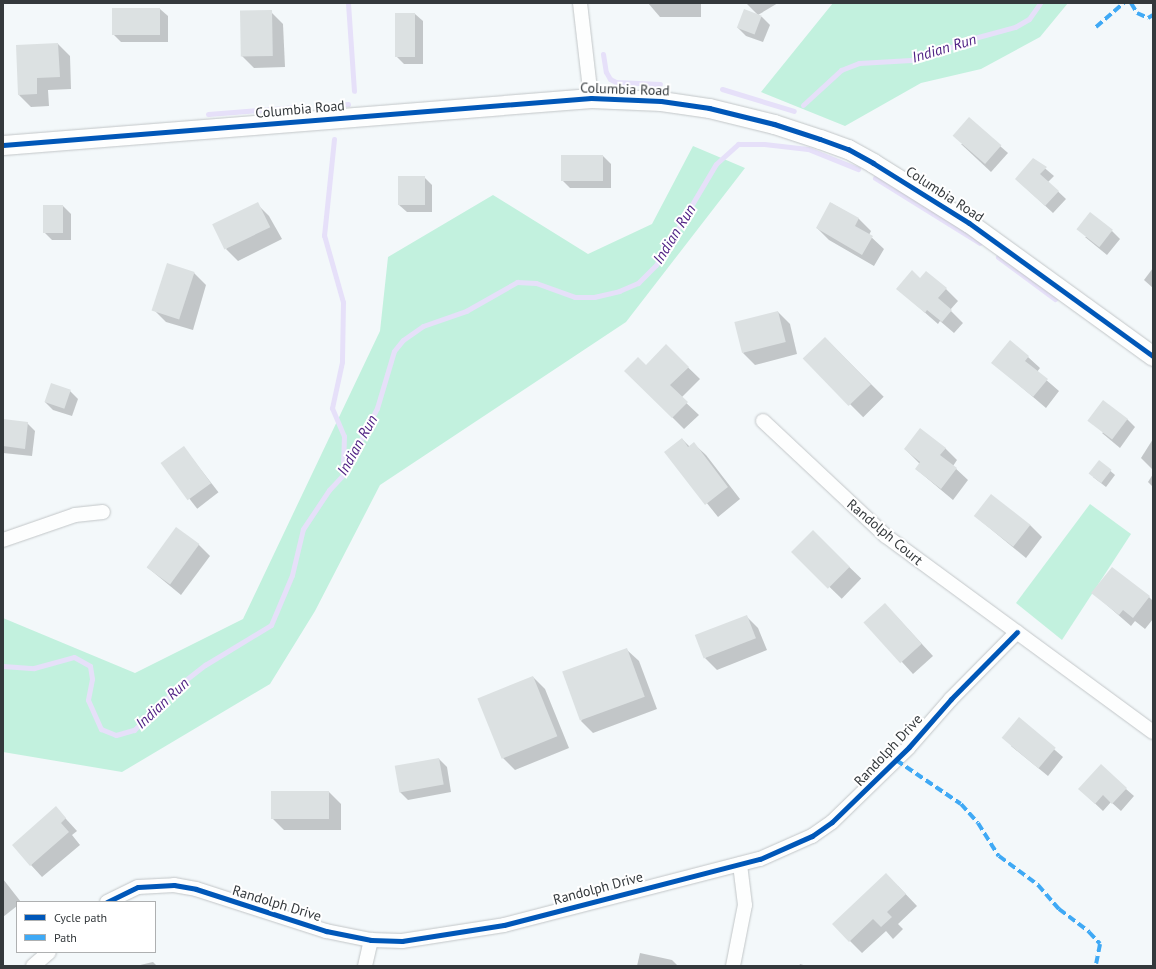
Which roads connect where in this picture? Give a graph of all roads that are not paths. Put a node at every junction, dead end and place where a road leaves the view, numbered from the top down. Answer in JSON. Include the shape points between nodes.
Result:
{"nodes":[{"id":1,"x":580,"y":3,"type":"edge"},
{"id":2,"x":591,"y":98,"type":"junction"},
{"id":3,"x":3,"y":145,"type":"edge"},
{"id":4,"x":1153,"y":356,"type":"edge"},
{"id":5,"x":763,"y":420,"type":"dead end"},
{"id":6,"x":102,"y":512,"type":"dead end"},
{"id":7,"x":3,"y":540,"type":"edge"},
{"id":8,"x":1017,"y":632,"type":"junction"},
{"id":9,"x":1153,"y":732,"type":"edge"},
{"id":10,"x":740,"y":864,"type":"junction"},
{"id":11,"x":109,"y":901,"type":"edge"},
{"id":12,"x":371,"y":940,"type":"junction"},
{"id":13,"x":48,"y":953,"type":"edge"},
{"id":14,"x":33,"y":966,"type":"edge"},
{"id":15,"x":365,"y":966,"type":"edge"},
{"id":16,"x":733,"y":966,"type":"edge"}],
"edges":[{"from":1,"to":2,"type":"street"},
{"from":2,"to":3,"type":"street","name":"Columbia Road"},
{"from":2,"to":4,"type":"street","name":"Columbia Road","via":[[661,101],[708,108],[774,124],[848,149],[962,219]]},
{"from":5,"to":8,"type":"street","name":"Randolph Court","via":[[886,536]]},
{"from":6,"to":7,"type":"street","via":[[75,516]]},
{"from":8,"to":9,"type":"street"},
{"from":8,"to":10,"type":"street","name":"Randolph Drive","via":[[951,699],[909,747],[832,822],[812,836],[783,850]]},
{"from":10,"to":12,"type":"street","name":"Randolph Drive","via":[[504,925],[446,936],[388,942]]},
{"from":10,"to":16,"type":"street","via":[[745,905]]},
{"from":11,"to":12,"type":"street","name":"Randolph Drive","via":[[138,887],[174,885],[326,930]]},
{"from":12,"to":15,"type":"street"},
{"from":13,"to":14,"type":"street"}]}
